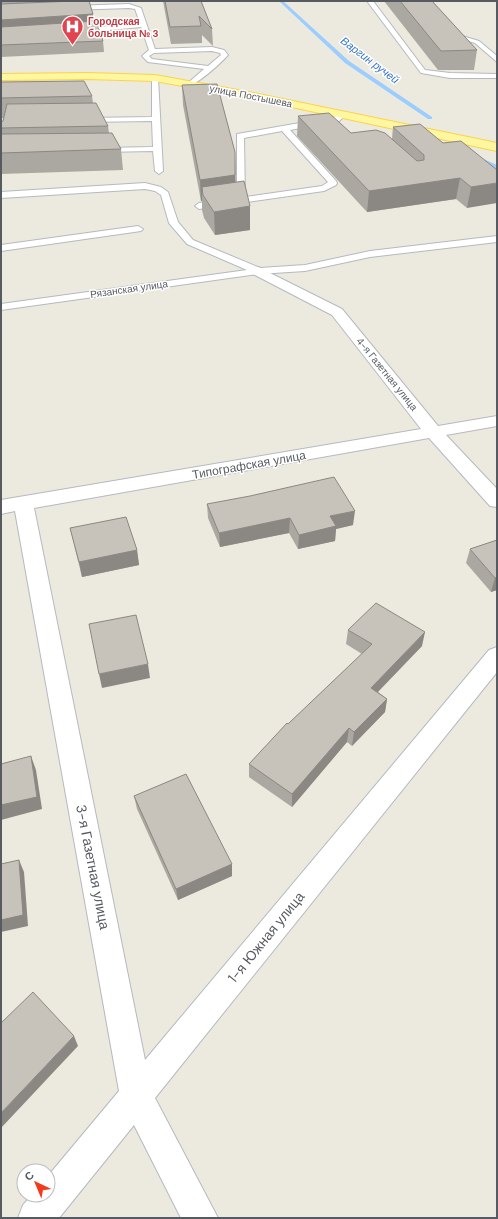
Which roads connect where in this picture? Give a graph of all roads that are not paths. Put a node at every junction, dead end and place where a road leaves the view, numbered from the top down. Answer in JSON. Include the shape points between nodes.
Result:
{"nodes":[{"id":1,"x":370,"y":1,"type":"edge"},
{"id":2,"x":426,"y":1,"type":"edge"},
{"id":3,"x":65,"y":9,"type":"edge"},
{"id":4,"x":142,"y":25,"type":"junction"},
{"id":5,"x":71,"y":31,"type":"edge"},
{"id":6,"x":152,"y":51,"type":"junction"},
{"id":7,"x":497,"y":60,"type":"edge"},
{"id":8,"x":211,"y":68,"type":"junction"},
{"id":9,"x":497,"y":76,"type":"edge"},
{"id":10,"x":1,"y":77,"type":"edge"},
{"id":11,"x":156,"y":78,"type":"junction"},
{"id":12,"x":190,"y":84,"type":"junction"},
{"id":13,"x":157,"y":119,"type":"junction"},
{"id":14,"x":78,"y":120,"type":"edge"},
{"id":15,"x":338,"y":121,"type":"junction"},
{"id":16,"x":284,"y":128,"type":"junction"},
{"id":17,"x":497,"y":147,"type":"edge"},
{"id":18,"x":157,"y":149,"type":"junction"},
{"id":19,"x":94,"y":150,"type":"edge"},
{"id":20,"x":159,"y":172,"type":"dead end"},
{"id":21,"x":1,"y":195,"type":"edge"},
{"id":22,"x":241,"y":200,"type":"junction"},
{"id":23,"x":199,"y":206,"type":"dead end"},
{"id":24,"x":138,"y":229,"type":"dead end"},
{"id":25,"x":497,"y":239,"type":"edge"},
{"id":26,"x":1,"y":248,"type":"edge"},
{"id":27,"x":258,"y":271,"type":"junction"},
{"id":28,"x":1,"y":307,"type":"edge"},
{"id":29,"x":497,"y":421,"type":"edge"},
{"id":30,"x":434,"y":433,"type":"junction"},
{"id":31,"x":497,"y":501,"type":"edge"},
{"id":32,"x":12,"y":505,"type":"edge"},
{"id":33,"x":497,"y":656,"type":"edge"},
{"id":34,"x":136,"y":1096,"type":"junction"},
{"id":35,"x":36,"y":1218,"type":"edge"},
{"id":36,"x":200,"y":1218,"type":"edge"}],
"edges":[{"from":1,"to":9,"type":"lane","via":[[423,72]]},
{"from":2,"to":7,"type":"lane","via":[[457,36],[477,42]]},
{"from":3,"to":4,"type":"lane","via":[[129,6],[138,8]]},
{"from":4,"to":5,"type":"lane"},
{"from":4,"to":6,"type":"lane"},
{"from":6,"to":8,"type":"lane","via":[[145,56],[150,61]]},
{"from":6,"to":8,"type":"lane","via":[[222,51],[225,55]]},
{"from":8,"to":12,"type":"lane"},
{"from":10,"to":11,"type":"main road","name":"улица Постышева"},
{"from":11,"to":12,"type":"main road","name":"улица Постышева"},
{"from":11,"to":13,"type":"lane"},
{"from":12,"to":15,"type":"main road","name":"улица Постышева"},
{"from":13,"to":14,"type":"lane"},
{"from":13,"to":18,"type":"lane"},
{"from":15,"to":16,"type":"lane"},
{"from":15,"to":17,"type":"main road","name":"улица Постышева","via":[[450,143]]},
{"from":16,"to":22,"type":"lane","via":[[240,136]]},
{"from":16,"to":22,"type":"lane","via":[[333,183],[324,188]]},
{"from":18,"to":19,"type":"lane"},
{"from":18,"to":20,"type":"lane"},
{"from":21,"to":27,"type":"lane","via":[[145,186],[158,189],[165,194],[174,223],[190,242]]},
{"from":22,"to":23,"type":"lane"},
{"from":24,"to":26,"type":"lane"},
{"from":25,"to":27,"type":"lane","name":"Рязанская улица","via":[[370,254],[305,268]]},
{"from":27,"to":28,"type":"lane","name":"Рязанская улица"},
{"from":27,"to":30,"type":"street","name":"4-я Газетная улица","via":[[337,312]]},
{"from":29,"to":30,"type":"street","name":"Типографская улица"},
{"from":30,"to":31,"type":"street","name":"4-я Газетная улица"},
{"from":30,"to":32,"type":"street","name":"Типографская улица"},
{"from":32,"to":34,"type":"street","name":"3-я Газетная улица"},
{"from":33,"to":34,"type":"street","name":"1-я Южная улица"},
{"from":34,"to":35,"type":"street","name":"1-я Южная улица"},
{"from":34,"to":36,"type":"street","name":"3-я Газетная улица"}]}
